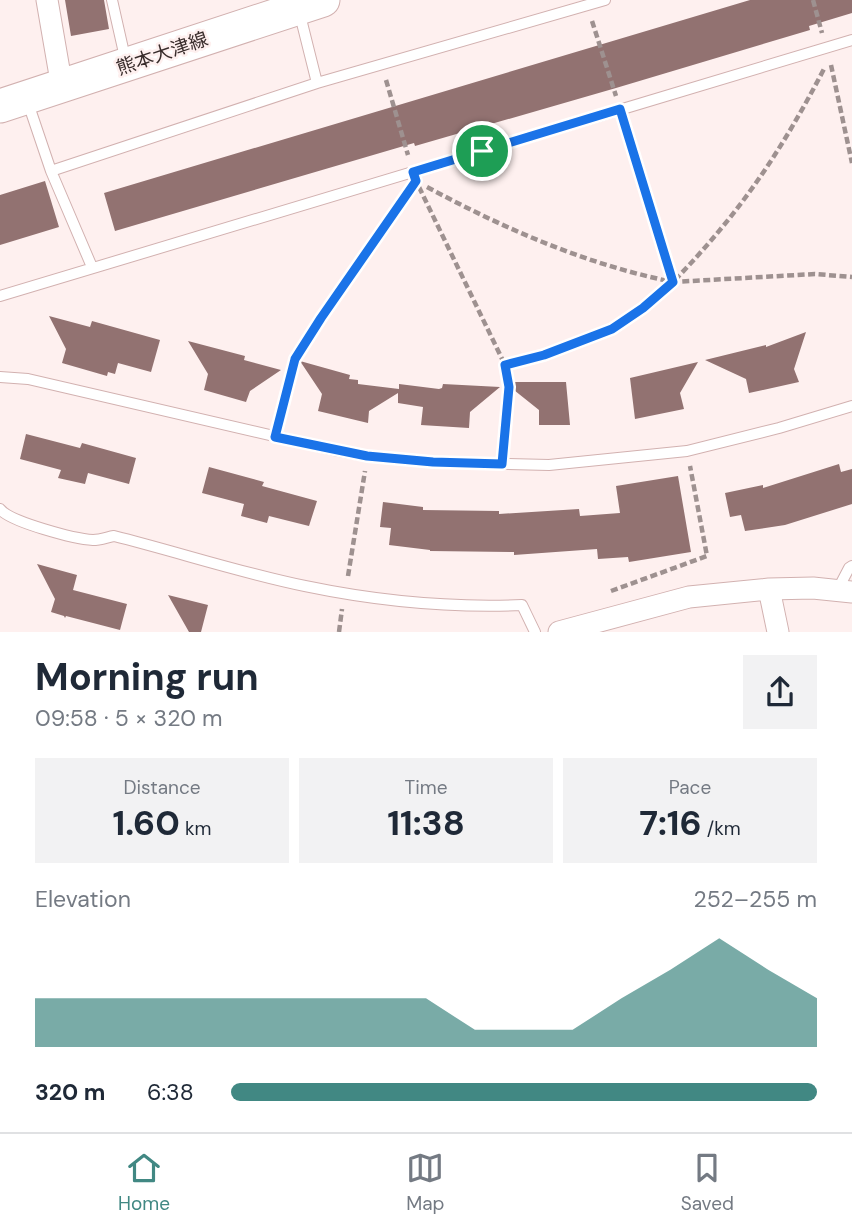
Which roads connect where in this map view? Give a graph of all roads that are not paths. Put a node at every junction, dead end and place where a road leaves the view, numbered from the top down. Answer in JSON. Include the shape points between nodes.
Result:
{"nodes":[{"id":1,"x":47,"y":0,"type":"edge"},
{"id":2,"x":112,"y":0,"type":"edge"},
{"id":3,"x":605,"y":0,"type":"edge"},
{"id":4,"x":292,"y":8,"type":"edge"},
{"id":5,"x":852,"y":40,"type":"edge"},
{"id":6,"x":127,"y":65,"type":"junction"},
{"id":7,"x":317,"y":83,"type":"junction"},
{"id":8,"x":62,"y":87,"type":"junction"},
{"id":9,"x":13,"y":102,"type":"edge"},
{"id":10,"x":51,"y":171,"type":"junction"},
{"id":11,"x":92,"y":267,"type":"junction"},
{"id":12,"x":0,"y":296,"type":"edge"},
{"id":13,"x":0,"y":377,"type":"edge"},
{"id":14,"x":852,"y":406,"type":"edge"},
{"id":15,"x":0,"y":509,"type":"edge"},
{"id":16,"x":852,"y":566,"type":"edge"},
{"id":17,"x":769,"y":589,"type":"junction"},
{"id":18,"x":845,"y":591,"type":"edge"},
{"id":19,"x":535,"y":632,"type":"edge"},
{"id":20,"x":559,"y":632,"type":"edge"},
{"id":21,"x":778,"y":632,"type":"edge"}],
"edges":[{"from":1,"to":8,"type":"street"},
{"from":2,"to":6,"type":"lane"},
{"from":3,"to":7,"type":"lane"},
{"from":4,"to":6,"type":"main road","name":"熊本大津線"},
{"from":4,"to":7,"type":"lane"},
{"from":5,"to":11,"type":"lane","via":[[415,176]]},
{"from":6,"to":8,"type":"main road","name":"熊本大津線"},
{"from":7,"to":10,"type":"lane"},
{"from":8,"to":9,"type":"main road","name":"熊本大津線"},
{"from":9,"to":10,"type":"lane"},
{"from":10,"to":11,"type":"lane"},
{"from":11,"to":12,"type":"lane"},
{"from":13,"to":14,"type":"lane","via":[[28,379],[367,456],[433,462],[549,465],[687,451]]},
{"from":15,"to":19,"type":"lane","via":[[5,516],[37,527],[94,540],[114,536],[345,594],[429,604],[522,605]]},
{"from":16,"to":18,"type":"lane"},
{"from":17,"to":18,"type":"street"},
{"from":17,"to":20,"type":"street","via":[[689,597]]},
{"from":17,"to":21,"type":"street"}]}
